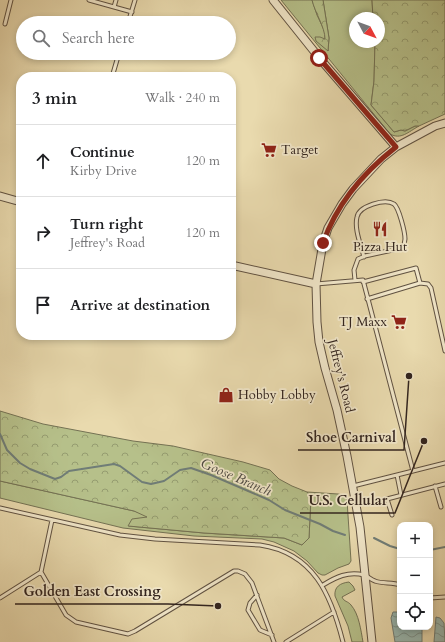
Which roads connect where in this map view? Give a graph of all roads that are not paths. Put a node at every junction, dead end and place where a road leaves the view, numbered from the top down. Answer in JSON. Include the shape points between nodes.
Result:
{"nodes":[{"id":1,"x":11,"y":0,"type":"edge"},
{"id":2,"x":89,"y":0,"type":"edge"},
{"id":3,"x":116,"y":0,"type":"edge"},
{"id":4,"x":135,"y":0,"type":"edge"},
{"id":5,"x":273,"y":0,"type":"edge"},
{"id":6,"x":114,"y":7,"type":"junction"},
{"id":7,"x":132,"y":12,"type":"junction"},
{"id":8,"x":131,"y":16,"type":"edge"},
{"id":9,"x":5,"y":24,"type":"dead end"},
{"id":10,"x":117,"y":60,"type":"edge"},
{"id":11,"x":113,"y":72,"type":"edge"},
{"id":12,"x":445,"y":123,"type":"edge"},
{"id":13,"x":396,"y":147,"type":"junction"},
{"id":14,"x":0,"y":196,"type":"edge"},
{"id":15,"x":16,"y":201,"type":"edge"},
{"id":16,"x":364,"y":257,"type":"junction"},
{"id":17,"x":236,"y":266,"type":"edge"},
{"id":18,"x":355,"y":280,"type":"junction"},
{"id":19,"x":363,"y":282,"type":"junction"},
{"id":20,"x":420,"y":283,"type":"junction"},
{"id":21,"x":316,"y":284,"type":"junction"},
{"id":22,"x":367,"y":299,"type":"junction"},
{"id":23,"x":445,"y":351,"type":"edge"},
{"id":24,"x":445,"y":463,"type":"edge"},
{"id":25,"x":413,"y":471,"type":"junction"},
{"id":26,"x":397,"y":476,"type":"junction"},
{"id":27,"x":445,"y":484,"type":"edge"},
{"id":28,"x":353,"y":486,"type":"junction"},
{"id":29,"x":435,"y":486,"type":"junction"},
{"id":30,"x":401,"y":495,"type":"junction"},
{"id":31,"x":441,"y":507,"type":"dead end"},
{"id":32,"x":0,"y":508,"type":"edge"},
{"id":33,"x":392,"y":515,"type":"dead end"},
{"id":34,"x":52,"y":520,"type":"junction"},
{"id":35,"x":40,"y":572,"type":"junction"},
{"id":36,"x":365,"y":575,"type":"junction"},
{"id":37,"x":397,"y":584,"type":"edge"},
{"id":38,"x":323,"y":585,"type":"junction"},
{"id":39,"x":257,"y":595,"type":"junction"},
{"id":40,"x":0,"y":598,"type":"edge"},
{"id":41,"x":433,"y":598,"type":"edge"},
{"id":42,"x":445,"y":598,"type":"edge"},
{"id":43,"x":334,"y":612,"type":"junction"},
{"id":44,"x":272,"y":635,"type":"junction"},
{"id":45,"x":274,"y":642,"type":"edge"},
{"id":46,"x":286,"y":642,"type":"edge"},
{"id":47,"x":343,"y":642,"type":"edge"},
{"id":48,"x":372,"y":642,"type":"edge"}],
"edges":[{"from":1,"to":9,"type":"lane"},
{"from":2,"to":6,"type":"lane"},
{"from":3,"to":6,"type":"lane"},
{"from":4,"to":7,"type":"lane"},
{"from":5,"to":13,"type":"street"},
{"from":6,"to":7,"type":"lane"},
{"from":7,"to":8,"type":"lane"},
{"from":10,"to":11,"type":"lane"},
{"from":12,"to":13,"type":"street","name":"Jeffrey's Road","via":[[434,126]]},
{"from":13,"to":21,"type":"street","name":"Jeffrey's Road","via":[[367,173],[342,204],[328,228]]},
{"from":14,"to":15,"type":"street"},
{"from":16,"to":16,"type":"lane","via":[[402,248],[406,240],[398,208],[394,204],[387,202],[368,206],[357,216],[356,226]]},
{"from":16,"to":18,"type":"lane","via":[[358,259],[354,270]]},
{"from":17,"to":21,"type":"street"},
{"from":18,"to":19,"type":"lane"},
{"from":18,"to":21,"type":"lane"},
{"from":19,"to":20,"type":"lane","via":[[416,268]]},
{"from":19,"to":22,"type":"lane"},
{"from":20,"to":22,"type":"lane"},
{"from":20,"to":23,"type":"lane","via":[[428,284],[431,288]]},
{"from":21,"to":28,"type":"street","name":"Jeffrey's Road","via":[[319,342]]},
{"from":22,"to":25,"type":"lane"},
{"from":24,"to":25,"type":"lane"},
{"from":25,"to":26,"type":"lane"},
{"from":26,"to":28,"type":"lane"},
{"from":26,"to":30,"type":"lane"},
{"from":27,"to":29,"type":"lane"},
{"from":28,"to":36,"type":"street","name":"Jeffrey's Road"},
{"from":29,"to":30,"type":"lane"},
{"from":29,"to":31,"type":"lane"},
{"from":30,"to":33,"type":"lane","via":[[388,499]]},
{"from":32,"to":34,"type":"lane"},
{"from":34,"to":35,"type":"lane"},
{"from":34,"to":38,"type":"lane","via":[[120,535],[267,546],[294,557]]},
{"from":35,"to":39,"type":"lane","via":[[70,619],[128,634],[234,571],[249,578]]},
{"from":35,"to":40,"type":"lane"},
{"from":36,"to":37,"type":"lane","via":[[375,581]]},
{"from":36,"to":38,"type":"lane","via":[[342,575]]},
{"from":36,"to":48,"type":"street","name":"Jeffrey's Road"},
{"from":38,"to":43,"type":"lane"},
{"from":39,"to":44,"type":"lane"},
{"from":39,"to":44,"type":"lane","via":[[248,610],[260,630]]},
{"from":41,"to":42,"type":"lane"},
{"from":43,"to":46,"type":"lane"},
{"from":43,"to":47,"type":"lane"},
{"from":44,"to":45,"type":"lane"}]}
